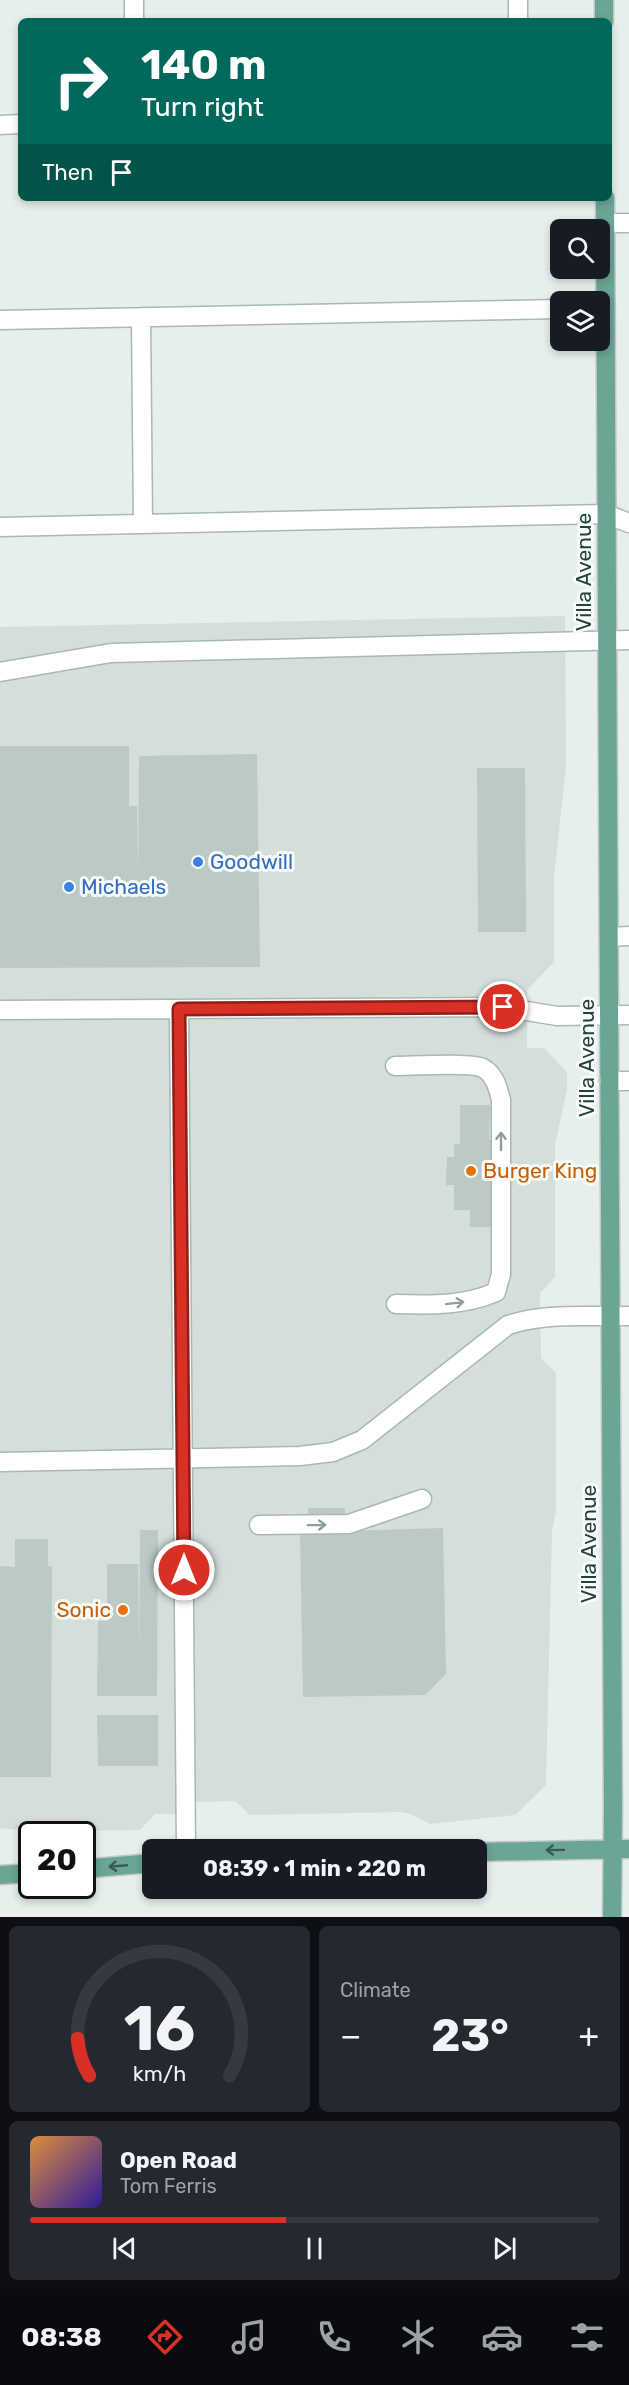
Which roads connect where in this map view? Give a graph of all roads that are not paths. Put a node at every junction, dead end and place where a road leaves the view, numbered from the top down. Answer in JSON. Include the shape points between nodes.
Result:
{"nodes":[{"id":1,"x":134,"y":0,"type":"edge"},
{"id":2,"x":518,"y":0,"type":"edge"},
{"id":3,"x":604,"y":0,"type":"edge"},
{"id":4,"x":134,"y":18,"type":"edge"},
{"id":5,"x":518,"y":18,"type":"edge"},
{"id":6,"x":604,"y":18,"type":"edge"},
{"id":7,"x":18,"y":124,"type":"edge"},
{"id":8,"x":0,"y":125,"type":"edge"},
{"id":9,"x":605,"y":201,"type":"edge"},
{"id":10,"x":605,"y":219,"type":"edge"},
{"id":11,"x":610,"y":223,"type":"edge"},
{"id":12,"x":629,"y":223,"type":"edge"},
{"id":13,"x":550,"y":309,"type":"edge"},
{"id":14,"x":141,"y":317,"type":"junction"},
{"id":15,"x":0,"y":320,"type":"edge"},
{"id":16,"x":604,"y":351,"type":"edge"},
{"id":17,"x":606,"y":514,"type":"junction"},
{"id":18,"x":629,"y":523,"type":"edge"},
{"id":19,"x":143,"y":524,"type":"junction"},
{"id":20,"x":0,"y":527,"type":"edge"},
{"id":21,"x":607,"y":640,"type":"junction"},
{"id":22,"x":629,"y":640,"type":"edge"},
{"id":23,"x":0,"y":672,"type":"edge"},
{"id":24,"x":629,"y":936,"type":"edge"},
{"id":25,"x":609,"y":937,"type":"junction"},
{"id":26,"x":179,"y":1009,"type":"junction"},
{"id":27,"x":0,"y":1010,"type":"edge"},
{"id":28,"x":609,"y":1015,"type":"junction"},
{"id":29,"x":629,"y":1015,"type":"edge"},
{"id":30,"x":395,"y":1066,"type":"dead end"},
{"id":31,"x":629,"y":1080,"type":"edge"},
{"id":32,"x":609,"y":1081,"type":"junction"},
{"id":33,"x":396,"y":1304,"type":"dead end"},
{"id":34,"x":620,"y":1316,"type":"edge"},
{"id":35,"x":183,"y":1459,"type":"junction"},
{"id":36,"x":0,"y":1462,"type":"edge"},
{"id":37,"x":422,"y":1499,"type":"dead end"},
{"id":38,"x":259,"y":1525,"type":"dead end"},
{"id":39,"x":186,"y":1839,"type":"edge"},
{"id":40,"x":621,"y":1849,"type":"edge"},
{"id":41,"x":487,"y":1852,"type":"edge"},
{"id":42,"x":142,"y":1864,"type":"edge"},
{"id":43,"x":96,"y":1868,"type":"edge"},
{"id":44,"x":18,"y":1874,"type":"edge"},
{"id":45,"x":0,"y":1875,"type":"edge"},
{"id":46,"x":612,"y":1917,"type":"edge"}],
"edges":[{"from":1,"to":4,"type":"street"},
{"from":2,"to":5,"type":"street"},
{"from":3,"to":6,"type":"main road"},
{"from":7,"to":8,"type":"street"},
{"from":9,"to":10,"type":"main road","name":"Villa Avenue"},
{"from":11,"to":12,"type":"street"},
{"from":13,"to":14,"type":"street"},
{"from":14,"to":15,"type":"street"},
{"from":14,"to":19,"type":"street"},
{"from":16,"to":17,"type":"main road","name":"Villa Avenue"},
{"from":17,"to":18,"type":"street"},
{"from":17,"to":19,"type":"street"},
{"from":17,"to":21,"type":"main road","name":"Villa Avenue"},
{"from":19,"to":20,"type":"street"},
{"from":21,"to":22,"type":"street"},
{"from":21,"to":23,"type":"street","via":[[111,653]]},
{"from":21,"to":25,"type":"main road","name":"Villa Avenue"},
{"from":24,"to":25,"type":"street"},
{"from":25,"to":28,"type":"main road","name":"Villa Avenue"},
{"from":26,"to":27,"type":"street"},
{"from":26,"to":28,"type":"street","via":[[503,1007],[557,1016]]},
{"from":26,"to":35,"type":"street"},
{"from":28,"to":29,"type":"street"},
{"from":28,"to":32,"type":"main road","name":"Villa Avenue"},
{"from":33,"to":30,"type":"street","one_way":true,"via":[[450,1304],[496,1292],[501,1274],[501,1100],[495,1080],[482,1068]]},
{"from":31,"to":32,"type":"street"},
{"from":32,"to":34,"type":"main road","name":"Villa Avenue"},
{"from":34,"to":35,"type":"street","via":[[547,1316],[508,1325],[347,1448],[300,1456]]},
{"from":34,"to":40,"type":"main road","name":"Villa Avenue"},
{"from":35,"to":36,"type":"street"},
{"from":35,"to":39,"type":"street"},
{"from":38,"to":37,"type":"street","one_way":true,"via":[[349,1524]]},
{"from":40,"to":41,"type":"main road","one_way":true},
{"from":40,"to":46,"type":"main road","name":"Villa Avenue"},
{"from":42,"to":43,"type":"main road","one_way":true},
{"from":44,"to":45,"type":"main road"}]}
